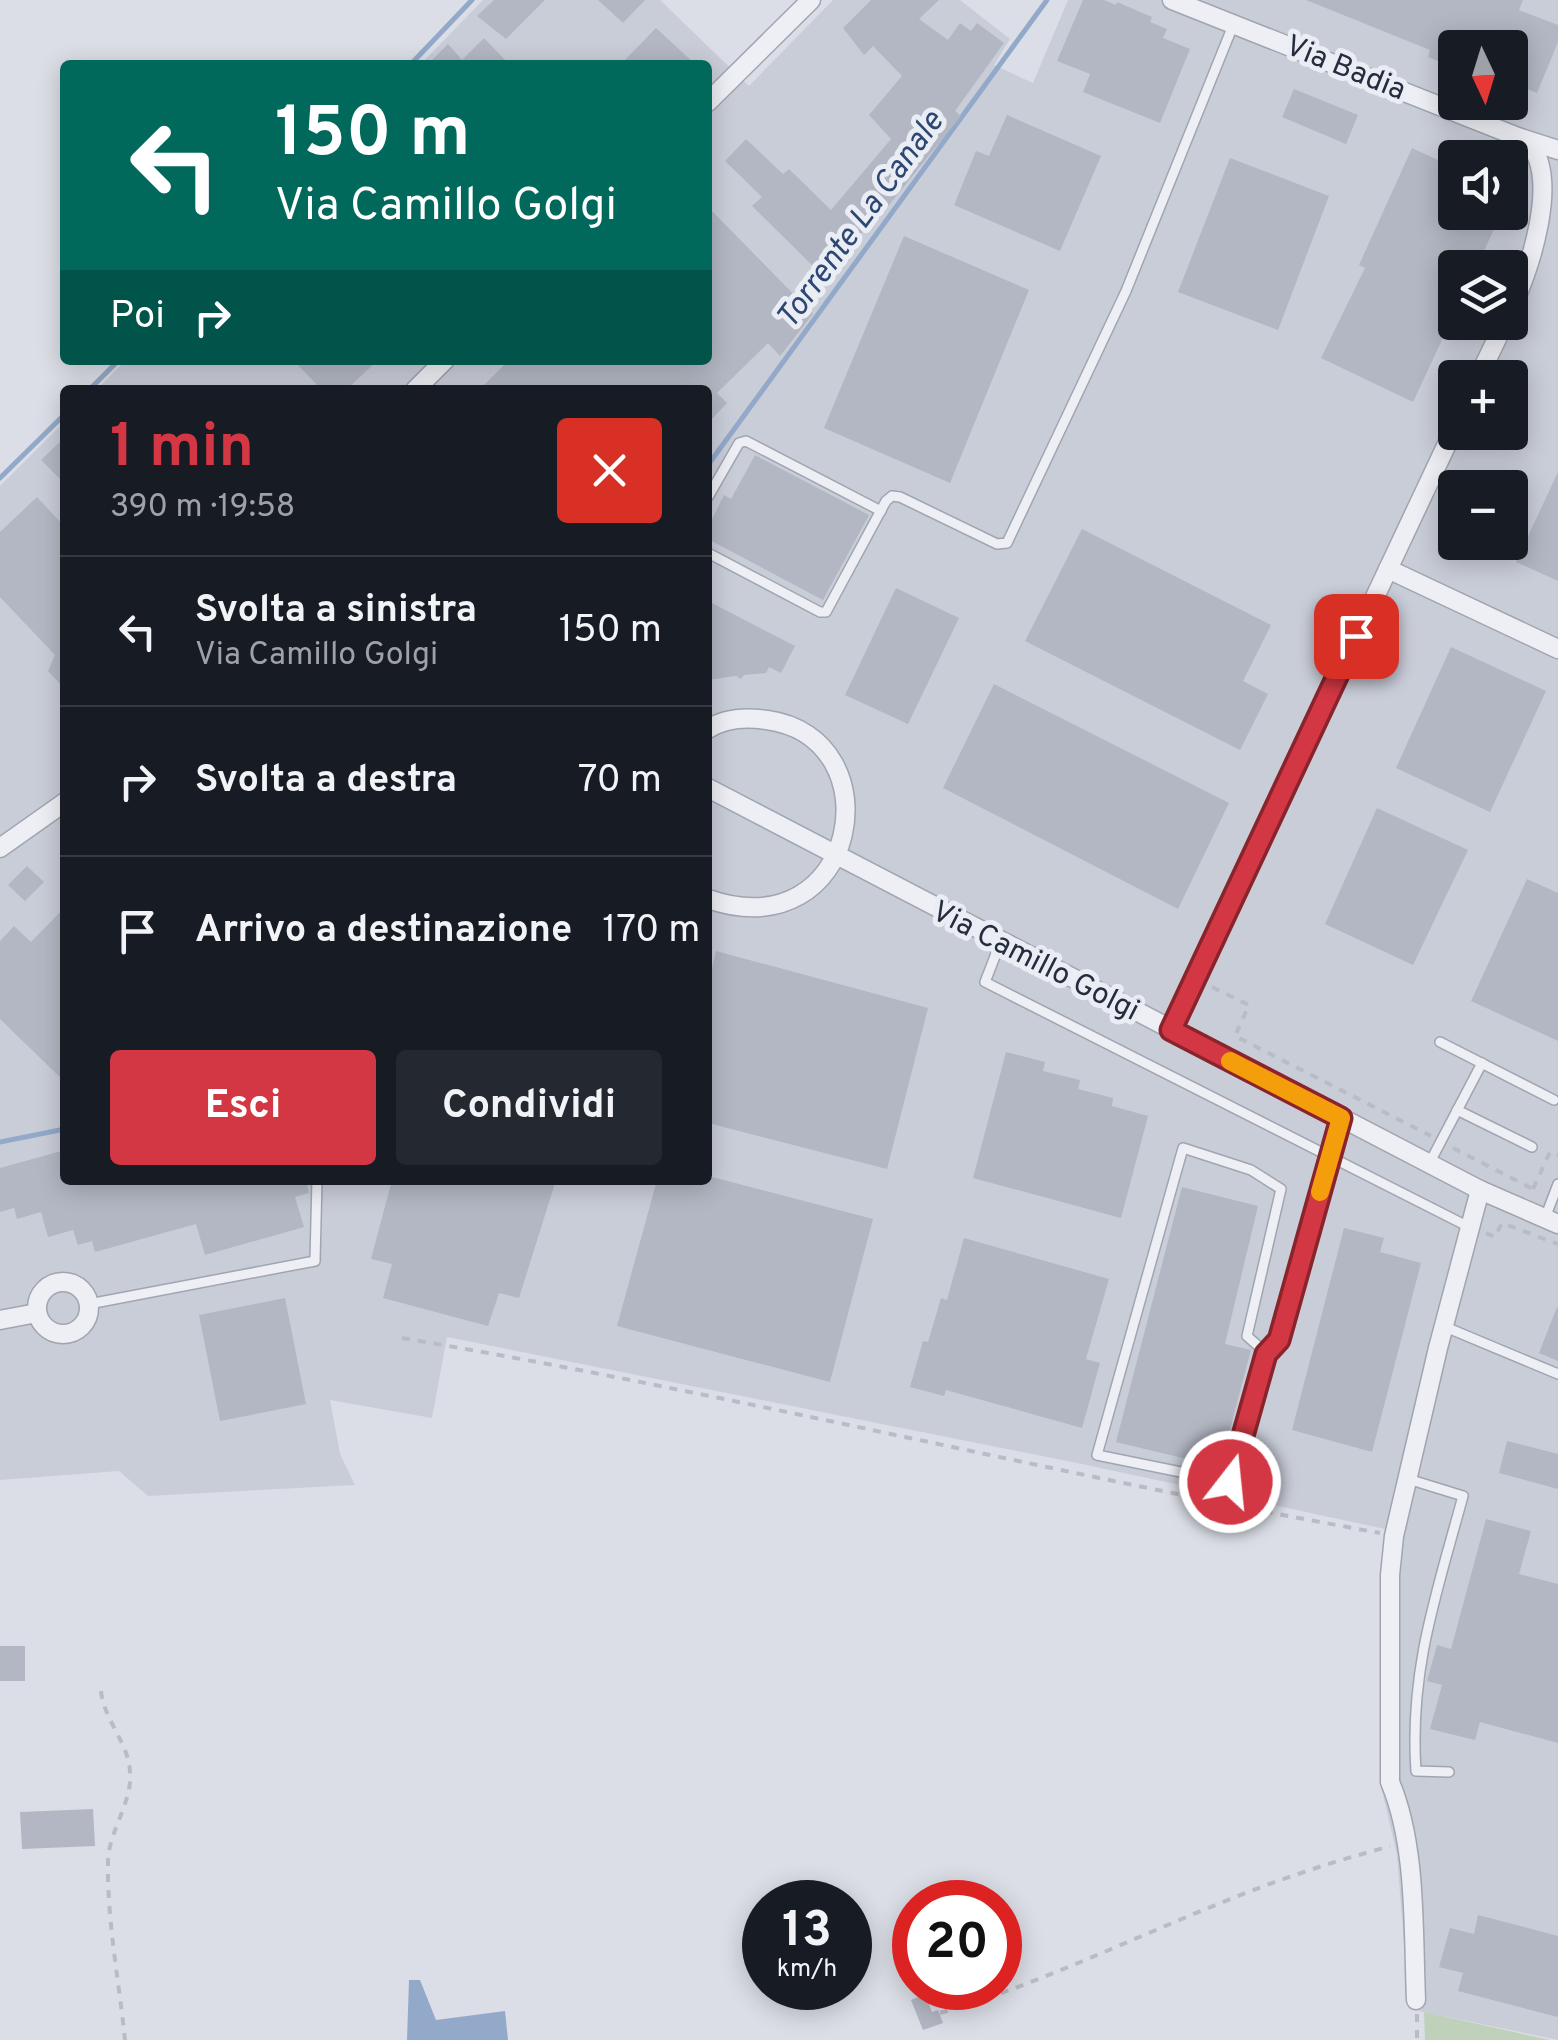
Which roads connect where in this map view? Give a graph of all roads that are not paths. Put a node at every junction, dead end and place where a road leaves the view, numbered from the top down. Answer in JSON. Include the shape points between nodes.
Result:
{"nodes":[{"id":1,"x":811,"y":0,"type":"edge"},
{"id":2,"x":1172,"y":0,"type":"edge"},
{"id":3,"x":1234,"y":22,"type":"junction"},
{"id":4,"x":712,"y":98,"type":"edge"},
{"id":5,"x":1518,"y":138,"type":"junction"},
{"id":6,"x":1558,"y":150,"type":"edge"},
{"id":7,"x":1558,"y":219,"type":"edge"},
{"id":8,"x":1542,"y":243,"type":"junction"},
{"id":9,"x":1528,"y":273,"type":"edge"},
{"id":10,"x":441,"y":365,"type":"edge"},
{"id":11,"x":419,"y":385,"type":"edge"},
{"id":12,"x":1444,"y":450,"type":"edge"},
{"id":13,"x":712,"y":489,"type":"edge"},
{"id":14,"x":881,"y":511,"type":"junction"},
{"id":15,"x":712,"y":555,"type":"edge"},
{"id":16,"x":1388,"y":568,"type":"junction"},
{"id":17,"x":1558,"y":649,"type":"edge"},
{"id":18,"x":712,"y":728,"type":"edge"},
{"id":19,"x":712,"y":790,"type":"edge"},
{"id":20,"x":60,"y":806,"type":"edge"},
{"id":21,"x":0,"y":848,"type":"edge"},
{"id":22,"x":836,"y":857,"type":"junction"},
{"id":23,"x":712,"y":900,"type":"edge"},
{"id":24,"x":1001,"y":941,"type":"junction"},
{"id":25,"x":1171,"y":1030,"type":"junction"},
{"id":26,"x":1440,"y":1042,"type":"dead end"},
{"id":27,"x":1482,"y":1063,"type":"junction"},
{"id":28,"x":1554,"y":1100,"type":"dead end"},
{"id":29,"x":1458,"y":1110,"type":"junction"},
{"id":30,"x":1341,"y":1118,"type":"junction"},
{"id":31,"x":1532,"y":1147,"type":"dead end"},
{"id":32,"x":1330,"y":1158,"type":"junction"},
{"id":33,"x":1429,"y":1164,"type":"junction"},
{"id":34,"x":1558,"y":1184,"type":"edge"},
{"id":35,"x":317,"y":1185,"type":"edge"},
{"id":36,"x":1480,"y":1190,"type":"junction"},
{"id":37,"x":1544,"y":1218,"type":"edge"},
{"id":38,"x":1478,"y":1230,"type":"junction"},
{"id":39,"x":89,"y":1304,"type":"junction"},
{"id":40,"x":37,"y":1313,"type":"junction"},
{"id":41,"x":0,"y":1320,"type":"edge"},
{"id":42,"x":1443,"y":1326,"type":"junction"},
{"id":43,"x":1266,"y":1354,"type":"junction"},
{"id":44,"x":1558,"y":1374,"type":"edge"},
{"id":45,"x":1406,"y":1478,"type":"junction"},
{"id":46,"x":1449,"y":1772,"type":"dead end"},
{"id":47,"x":1416,"y":2000,"type":"road end"}],
"edges":[{"from":1,"to":4,"type":"street"},
{"from":2,"to":3,"type":"street","name":"Via Badia"},
{"from":3,"to":5,"type":"street","name":"Via Badia"},
{"from":3,"to":14,"type":"lane","via":[[1126,291],[1014,534],[997,544],[896,496]]},
{"from":5,"to":6,"type":"street","name":"Via Badia"},
{"from":5,"to":8,"type":"street","name":"Via Badia","via":[[1543,153],[1556,176]]},
{"from":7,"to":8,"type":"street"},
{"from":8,"to":9,"type":"street"},
{"from":10,"to":11,"type":"street"},
{"from":12,"to":16,"type":"street"},
{"from":13,"to":14,"type":"lane","via":[[746,441]]},
{"from":14,"to":15,"type":"lane","via":[[826,612]]},
{"from":16,"to":17,"type":"street"},
{"from":16,"to":25,"type":"street"},
{"from":18,"to":22,"type":"street","via":[[748,717],[781,722],[810,738],[832,762],[845,793],[846,826]]},
{"from":19,"to":22,"type":"street","name":"Via Camillo Golgi"},
{"from":20,"to":21,"type":"street"},
{"from":22,"to":23,"type":"street","via":[[794,899],[764,908]]},
{"from":22,"to":24,"type":"street","name":"Via Camillo Golgi"},
{"from":24,"to":25,"type":"street","name":"Via Camillo Golgi"},
{"from":24,"to":32,"type":"lane","via":[[985,982]]},
{"from":25,"to":30,"type":"street","name":"Via Camillo Golgi"},
{"from":26,"to":27,"type":"lane"},
{"from":27,"to":28,"type":"lane"},
{"from":27,"to":29,"type":"lane"},
{"from":29,"to":31,"type":"lane"},
{"from":29,"to":33,"type":"lane"},
{"from":30,"to":32,"type":"lane"},
{"from":30,"to":33,"type":"street","name":"Via Camillo Golgi"},
{"from":32,"to":38,"type":"lane"},
{"from":32,"to":43,"type":"lane","via":[[1279,1340]]},
{"from":33,"to":36,"type":"street","name":"Via Camillo Golgi"},
{"from":34,"to":37,"type":"lane"},
{"from":35,"to":39,"type":"lane","via":[[315,1261]]},
{"from":36,"to":37,"type":"street","name":"Via Camillo Golgi"},
{"from":36,"to":38,"type":"street"},
{"from":38,"to":42,"type":"street"},
{"from":39,"to":40,"type":"street","via":[[82,1327],[68,1334],[51,1332]]},
{"from":39,"to":40,"type":"street","via":[[80,1288],[54,1284],[40,1295]]},
{"from":40,"to":41,"type":"street"},
{"from":42,"to":44,"type":"lane"},
{"from":42,"to":45,"type":"street"},
{"from":43,"to":43,"type":"lane","via":[[1246,1336],[1281,1189],[1251,1170],[1184,1148],[1097,1455],[1230,1482]]},
{"from":45,"to":46,"type":"lane","via":[[1464,1496],[1420,1659],[1413,1726],[1416,1771]]},
{"from":45,"to":47,"type":"street","via":[[1390,1592],[1390,1782],[1412,1887]]}]}
